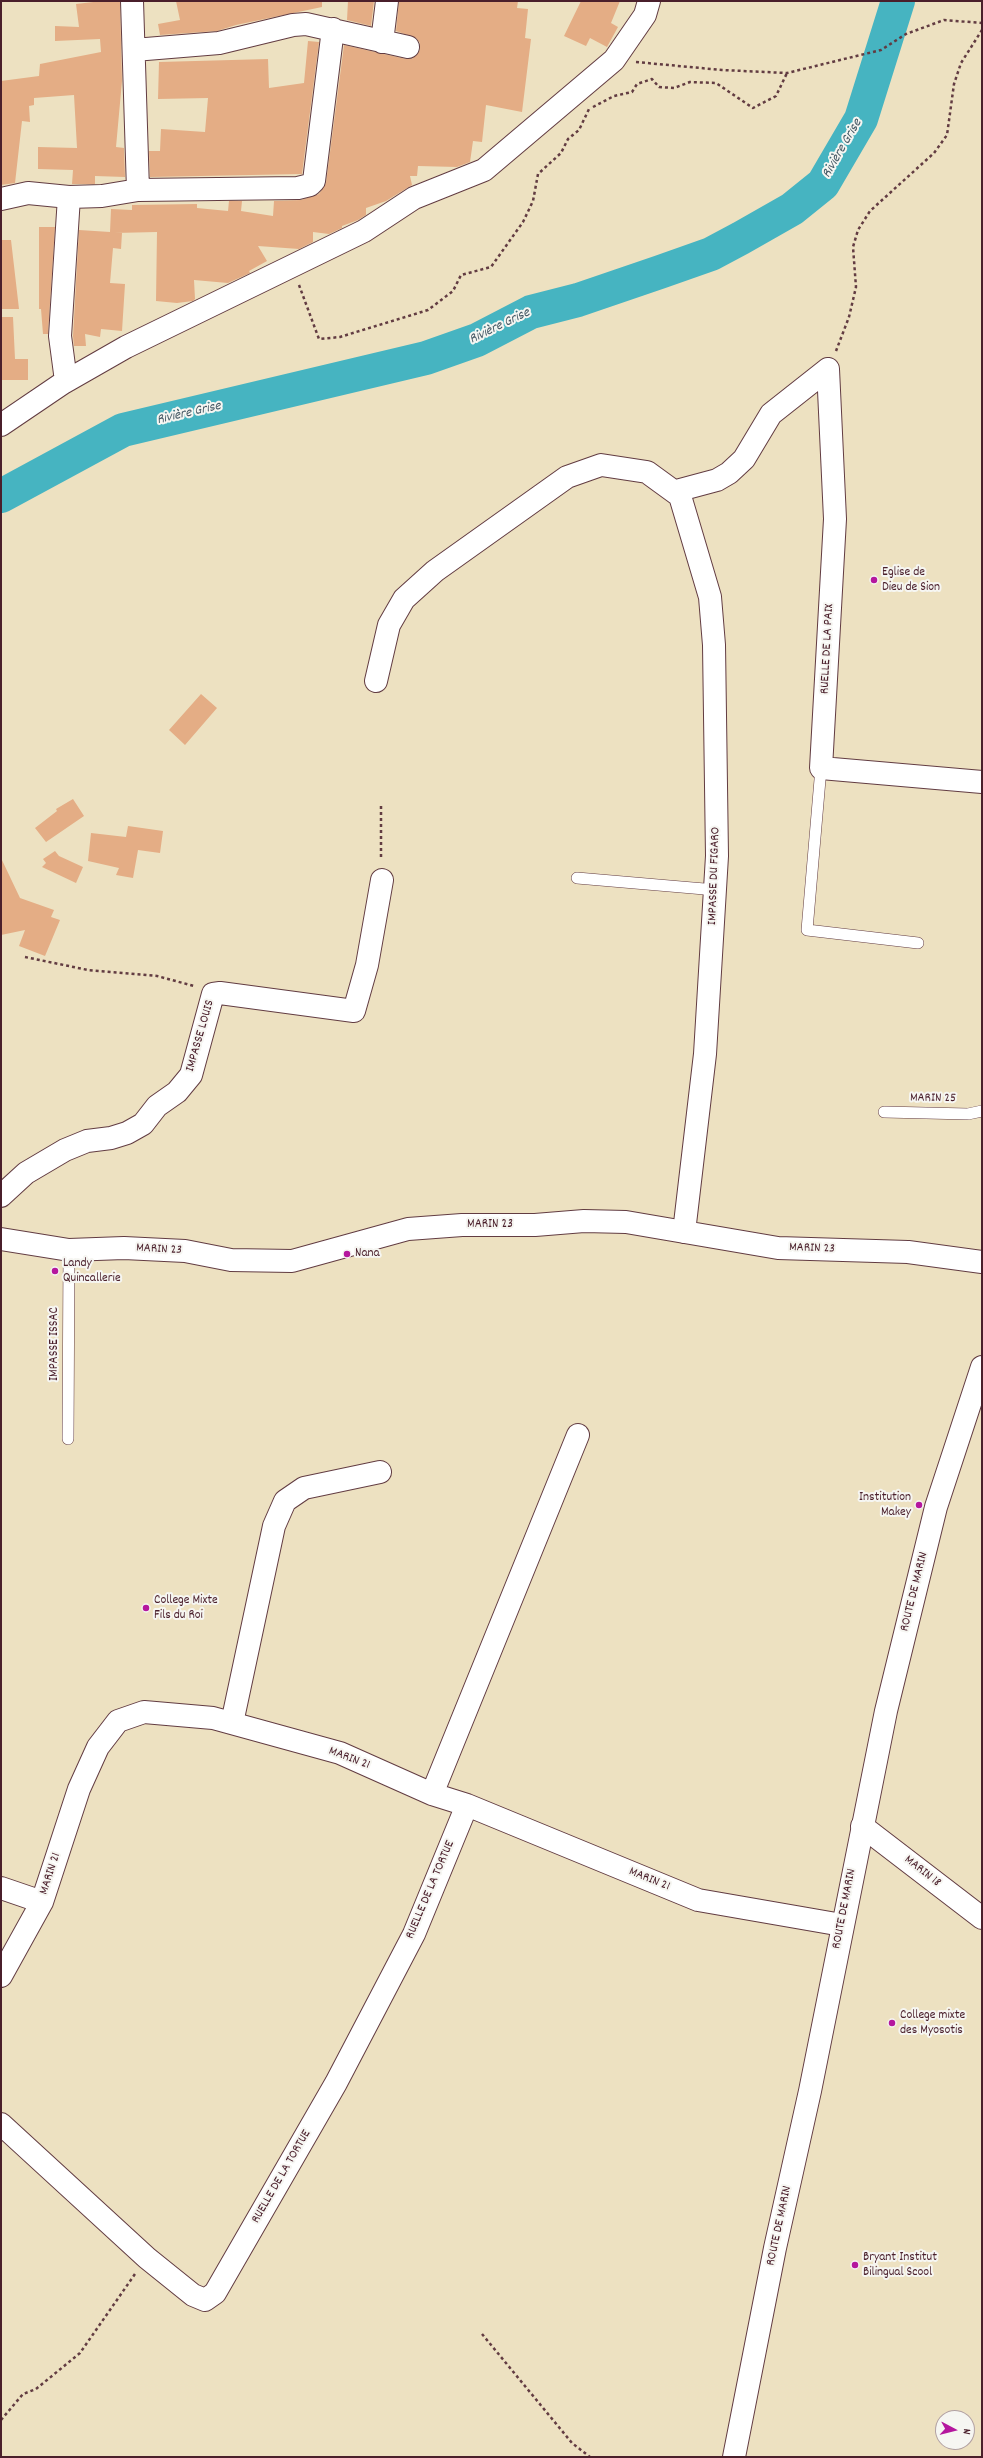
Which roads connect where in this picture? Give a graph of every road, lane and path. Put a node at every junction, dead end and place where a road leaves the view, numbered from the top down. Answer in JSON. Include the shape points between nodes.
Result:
{"nodes":[{"id":1,"x":132,"y":1,"type":"edge"},
{"id":2,"x":387,"y":1,"type":"edge"},
{"id":3,"x":649,"y":1,"type":"edge"},
{"id":4,"x":982,"y":23,"type":"edge"},
{"id":5,"x":334,"y":29,"type":"junction"},
{"id":6,"x":982,"y":30,"type":"edge"},
{"id":7,"x":382,"y":42,"type":"junction"},
{"id":8,"x":408,"y":46,"type":"dead end"},
{"id":9,"x":134,"y":50,"type":"junction"},
{"id":10,"x":614,"y":60,"type":"junction"},
{"id":11,"x":787,"y":73,"type":"junction"},
{"id":12,"x":138,"y":190,"type":"junction"},
{"id":13,"x":69,"y":198,"type":"junction"},
{"id":14,"x":1,"y":199,"type":"edge"},
{"id":15,"x":292,"y":266,"type":"junction"},
{"id":16,"x":828,"y":369,"type":"junction"},
{"id":17,"x":66,"y":381,"type":"junction"},
{"id":18,"x":1,"y":425,"type":"edge"},
{"id":19,"x":676,"y":491,"type":"junction"},
{"id":20,"x":376,"y":680,"type":"dead end"},
{"id":21,"x":821,"y":768,"type":"junction"},
{"id":22,"x":982,"y":782,"type":"edge"},
{"id":23,"x":381,"y":806,"type":"dead end"},
{"id":24,"x":576,"y":878,"type":"dead end"},
{"id":25,"x":382,"y":880,"type":"joint"},
{"id":26,"x":716,"y":890,"type":"junction"},
{"id":27,"x":918,"y":943,"type":"dead end"},
{"id":28,"x":25,"y":957,"type":"dead end"},
{"id":29,"x":213,"y":994,"type":"junction"},
{"id":30,"x":884,"y":1112,"type":"dead end"},
{"id":31,"x":982,"y":1112,"type":"edge"},
{"id":32,"x":1,"y":1196,"type":"edge"},
{"id":33,"x":684,"y":1232,"type":"junction"},
{"id":34,"x":1,"y":1239,"type":"edge"},
{"id":35,"x":69,"y":1250,"type":"junction"},
{"id":36,"x":982,"y":1262,"type":"edge"},
{"id":37,"x":982,"y":1370,"type":"edge"},
{"id":38,"x":578,"y":1434,"type":"dead end"},
{"id":39,"x":68,"y":1439,"type":"dead end"},
{"id":40,"x":380,"y":1472,"type":"dead end"},
{"id":41,"x":232,"y":1723,"type":"junction"},
{"id":42,"x":432,"y":1794,"type":"junction"},
{"id":43,"x":466,"y":1805,"type":"junction"},
{"id":44,"x":862,"y":1826,"type":"junction"},
{"id":45,"x":1,"y":1888,"type":"edge"},
{"id":46,"x":42,"y":1902,"type":"junction"},
{"id":47,"x":982,"y":1918,"type":"edge"},
{"id":48,"x":842,"y":1925,"type":"junction"},
{"id":49,"x":1,"y":1976,"type":"edge"},
{"id":50,"x":1,"y":2124,"type":"edge"},
{"id":51,"x":147,"y":2258,"type":"junction"},
{"id":52,"x":482,"y":2334,"type":"dead end"},
{"id":53,"x":1,"y":2420,"type":"edge"},
{"id":54,"x":590,"y":2457,"type":"edge"},
{"id":55,"x":734,"y":2457,"type":"edge"}],
"edges":[{"from":1,"to":9,"type":"street"},
{"from":2,"to":7,"type":"street"},
{"from":3,"to":10,"type":"street","via":[[645,14]]},
{"from":4,"to":11,"type":"path","via":[[944,20],[906,34],[881,50]]},
{"from":5,"to":7,"type":"street"},
{"from":5,"to":9,"type":"street","via":[[306,24],[293,25],[219,43]]},
{"from":5,"to":12,"type":"street","via":[[314,181],[310,185],[298,188]]},
{"from":6,"to":16,"type":"path","via":[[962,63],[954,84],[947,135],[934,153],[870,211],[858,230],[852,247],[856,287],[849,317]]},
{"from":7,"to":8,"type":"street"},
{"from":9,"to":12,"type":"street"},
{"from":10,"to":11,"type":"path"},
{"from":10,"to":15,"type":"street","via":[[484,170],[414,198],[364,231]]},
{"from":11,"to":15,"type":"path","via":[[776,96],[753,108],[716,83],[690,82],[674,88],[659,87],[652,79],[637,84],[632,92],[614,96],[589,109],[579,130],[568,139],[561,153],[538,174],[533,201],[526,215],[491,267],[461,275],[453,291],[428,310],[340,337],[319,339]]},
{"from":12,"to":13,"type":"street"},
{"from":13,"to":14,"type":"street","via":[[28,193]]},
{"from":13,"to":17,"type":"street","via":[[60,336]]},
{"from":15,"to":17,"type":"street","via":[[126,347]]},
{"from":16,"to":19,"type":"street","via":[[771,414],[744,458],[729,474],[717,480]]},
{"from":16,"to":21,"type":"street","name":"RUELLE DE LA PAIX","via":[[835,519]]},
{"from":17,"to":18,"type":"street"},
{"from":19,"to":20,"type":"street","via":[[647,472],[601,465],[566,477],[435,571],[404,599],[389,625]]},
{"from":19,"to":26,"type":"street","name":"IMPASSE DU FIGARO","via":[[680,496],[710,597],[714,645]]},
{"from":21,"to":22,"type":"street"},
{"from":21,"to":27,"type":"lane","via":[[807,930]]},
{"from":23,"to":25,"type":"path"},
{"from":24,"to":26,"type":"lane"},
{"from":25,"to":29,"type":"street","name":"IMPASSE LOUIS","via":[[367,965],[354,1011]]},
{"from":26,"to":33,"type":"street","name":"IMPASSE DU FIGARO","via":[[705,1054]]},
{"from":28,"to":29,"type":"path","via":[[88,970],[157,976],[198,987]]},
{"from":29,"to":32,"type":"street","name":"IMPASSE LOUIS","via":[[191,1075],[177,1092],[157,1106],[142,1124],[127,1133],[87,1141],[65,1150],[26,1173]]},
{"from":30,"to":31,"type":"lane","name":"MARIN 25"},
{"from":33,"to":35,"type":"street","name":"MARIN 23","via":[[626,1222],[462,1225],[408,1229],[292,1261],[231,1260],[185,1251],[124,1248]]},
{"from":33,"to":36,"type":"street","name":"MARIN 23","via":[[778,1248],[908,1252]]},
{"from":34,"to":35,"type":"street","name":"MARIN 23"},
{"from":35,"to":39,"type":"lane","name":"IMPASSE ISSAC"},
{"from":37,"to":44,"type":"street","name":"ROUTE DE MARIN","via":[[936,1507],[903,1637]]},
{"from":38,"to":42,"type":"street"},
{"from":40,"to":41,"type":"street","via":[[304,1488],[285,1501],[274,1526]]},
{"from":41,"to":42,"type":"street","name":"MARIN 21","via":[[340,1753]]},
{"from":41,"to":46,"type":"street","name":"MARIN 21","via":[[212,1718],[144,1712],[118,1720],[98,1747],[79,1789]]},
{"from":42,"to":43,"type":"street","name":"MARIN 21"},
{"from":43,"to":48,"type":"street","name":"MARIN 21","via":[[698,1900]]},
{"from":43,"to":51,"type":"street","name":"RUELLE DE LA TORTUE","via":[[414,1934],[336,2083],[215,2293],[205,2300],[192,2295]]},
{"from":44,"to":47,"type":"street","name":"MARIN 18"},
{"from":44,"to":48,"type":"street","name":"ROUTE DE MARIN"},
{"from":45,"to":46,"type":"street"},
{"from":46,"to":49,"type":"street","name":"MARIN 21"},
{"from":48,"to":55,"type":"street","name":"ROUTE DE MARIN"},
{"from":50,"to":51,"type":"street","name":"RUELLE DE LA TORTUE"},
{"from":51,"to":53,"type":"path","via":[[80,2353],[36,2389],[23,2394]]},
{"from":52,"to":54,"type":"path","via":[[572,2443]]}]}
